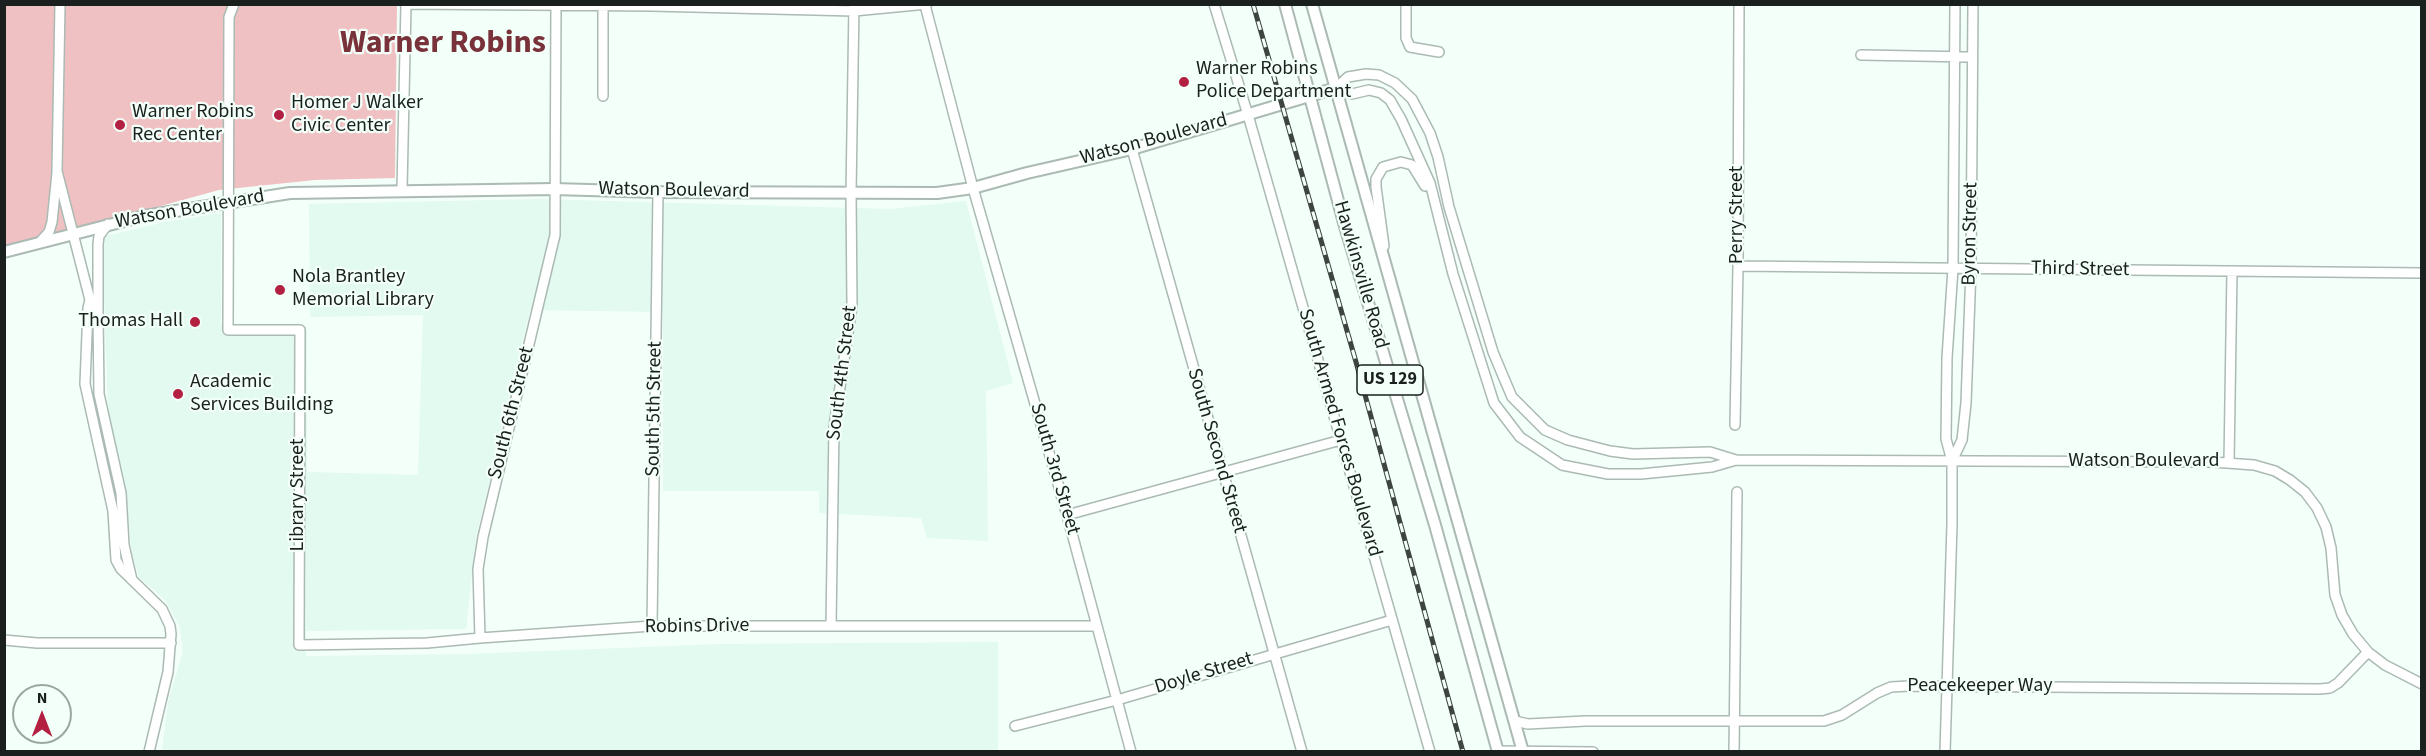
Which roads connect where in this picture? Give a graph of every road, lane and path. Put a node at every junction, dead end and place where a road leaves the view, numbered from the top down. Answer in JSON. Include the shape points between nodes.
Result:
{"nodes":[{"id":1,"x":60,"y":4,"type":"edge"},
{"id":2,"x":234,"y":4,"type":"edge"},
{"id":3,"x":1214,"y":4,"type":"edge"},
{"id":4,"x":1285,"y":4,"type":"edge"},
{"id":5,"x":1312,"y":4,"type":"edge"},
{"id":6,"x":1406,"y":4,"type":"edge"},
{"id":7,"x":1739,"y":4,"type":"edge"},
{"id":8,"x":1955,"y":4,"type":"edge"},
{"id":9,"x":1973,"y":4,"type":"edge"},
{"id":10,"x":406,"y":5,"type":"edge"},
{"id":11,"x":556,"y":5,"type":"edge"},
{"id":12,"x":926,"y":5,"type":"edge"},
{"id":13,"x":603,"y":6,"type":"junction"},
{"id":14,"x":854,"y":8,"type":"edge"},
{"id":15,"x":1438,"y":52,"type":"dead end"},
{"id":16,"x":1861,"y":55,"type":"dead end"},
{"id":17,"x":1955,"y":57,"type":"junction"},
{"id":18,"x":1972,"y":57,"type":"junction"},
{"id":19,"x":1336,"y":88,"type":"junction"},
{"id":20,"x":603,"y":96,"type":"dead end"},
{"id":21,"x":1310,"y":96,"type":"junction"},
{"id":22,"x":1248,"y":115,"type":"junction"},
{"id":23,"x":1132,"y":149,"type":"junction"},
{"id":24,"x":57,"y":171,"type":"junction"},
{"id":25,"x":973,"y":188,"type":"junction"},
{"id":26,"x":402,"y":189,"type":"junction"},
{"id":27,"x":554,"y":189,"type":"junction"},
{"id":28,"x":658,"y":192,"type":"junction"},
{"id":29,"x":850,"y":193,"type":"junction"},
{"id":30,"x":228,"y":201,"type":"junction"},
{"id":31,"x":1437,"y":213,"type":"junction"},
{"id":32,"x":1954,"y":218,"type":"junction"},
{"id":33,"x":1971,"y":218,"type":"junction"},
{"id":34,"x":108,"y":224,"type":"junction"},
{"id":35,"x":74,"y":233,"type":"junction"},
{"id":36,"x":40,"y":242,"type":"junction"},
{"id":37,"x":4,"y":252,"type":"edge"},
{"id":38,"x":1738,"y":266,"type":"junction"},
{"id":39,"x":1953,"y":268,"type":"junction"},
{"id":40,"x":1971,"y":268,"type":"junction"},
{"id":41,"x":1388,"y":271,"type":"junction"},
{"id":42,"x":2232,"y":271,"type":"junction"},
{"id":43,"x":2421,"y":273,"type":"edge"},
{"id":44,"x":90,"y":300,"type":"junction"},
{"id":45,"x":98,"y":313,"type":"junction"},
{"id":46,"x":1735,"y":425,"type":"dead end"},
{"id":47,"x":1341,"y":440,"type":"junction"},
{"id":48,"x":1736,"y":460,"type":"junction"},
{"id":49,"x":1952,"y":461,"type":"junction"},
{"id":50,"x":2229,"y":463,"type":"junction"},
{"id":51,"x":1222,"y":473,"type":"junction"},
{"id":52,"x":1737,"y":492,"type":"dead end"},
{"id":53,"x":1067,"y":515,"type":"junction"},
{"id":54,"x":132,"y":580,"type":"junction"},
{"id":55,"x":1392,"y":620,"type":"junction"},
{"id":56,"x":652,"y":626,"type":"junction"},
{"id":57,"x":831,"y":626,"type":"junction"},
{"id":58,"x":1095,"y":626,"type":"junction"},
{"id":59,"x":480,"y":638,"type":"junction"},
{"id":60,"x":4,"y":640,"type":"edge"},
{"id":61,"x":171,"y":643,"type":"junction"},
{"id":62,"x":299,"y":645,"type":"joint"},
{"id":63,"x":2368,"y":652,"type":"junction"},
{"id":64,"x":1274,"y":653,"type":"junction"},
{"id":65,"x":2421,"y":684,"type":"edge"},
{"id":66,"x":1946,"y":686,"type":"junction"},
{"id":67,"x":1117,"y":700,"type":"junction"},
{"id":68,"x":1515,"y":721,"type":"junction"},
{"id":69,"x":1734,"y":723,"type":"junction"},
{"id":70,"x":1016,"y":726,"type":"dead end"},
{"id":71,"x":1498,"y":751,"type":"edge"},
{"id":72,"x":1523,"y":751,"type":"edge"},
{"id":73,"x":149,"y":752,"type":"edge"},
{"id":74,"x":1131,"y":752,"type":"edge"},
{"id":75,"x":1302,"y":752,"type":"edge"},
{"id":76,"x":1430,"y":752,"type":"edge"},
{"id":77,"x":1593,"y":752,"type":"edge"},
{"id":78,"x":1734,"y":752,"type":"edge"},
{"id":79,"x":1945,"y":752,"type":"edge"}],
"edges":[{"from":1,"to":24,"type":"street"},
{"from":2,"to":30,"type":"street","via":[[229,17]]},
{"from":3,"to":22,"type":"street","name":"South Armed Forces Boulevard"},
{"from":4,"to":21,"type":"main road","name":"Hawkinsville Road","number":"US 129"},
{"from":5,"to":19,"type":"main road","name":"Hawkinsville Road","number":"US 129"},
{"from":6,"to":15,"type":"street","via":[[1406,38],[1410,47]]},
{"from":7,"to":38,"type":"street","name":"Perry Street"},
{"from":8,"to":17,"type":"street","name":"Byron Street"},
{"from":9,"to":18,"type":"street","name":"Byron Street"},
{"from":10,"to":11,"type":"street"},
{"from":10,"to":26,"type":"street"},
{"from":11,"to":13,"type":"street"},
{"from":11,"to":27,"type":"street","name":"South 6th Street"},
{"from":12,"to":14,"type":"street"},
{"from":12,"to":25,"type":"street","name":"South 3rd Street"},
{"from":13,"to":14,"type":"street"},
{"from":13,"to":20,"type":"street"},
{"from":14,"to":29,"type":"street","name":"South 4th Street"},
{"from":16,"to":17,"type":"street"},
{"from":17,"to":18,"type":"street"},
{"from":17,"to":32,"type":"street","name":"Byron Street"},
{"from":18,"to":33,"type":"street","name":"Byron Street"},
{"from":19,"to":21,"type":"main road","name":"Watson Boulevard"},
{"from":19,"to":31,"type":"street","name":"Watson Boulevard","via":[[1352,94],[1369,90],[1390,100],[1417,151]]},
{"from":19,"to":41,"type":"main road","name":"Hawkinsville Road","number":"US 129"},
{"from":19,"to":48,"type":"street","name":"Watson Boulevard","via":[[1348,77],[1379,75],[1412,99],[1438,157],[1493,352],[1512,397],[1527,414],[1545,430],[1610,451],[1710,452]]},
{"from":21,"to":22,"type":"main road","name":"Watson Boulevard"},
{"from":21,"to":71,"type":"main road","name":"Hawkinsville Road","number":"US 129"},
{"from":22,"to":23,"type":"main road","name":"Watson Boulevard"},
{"from":22,"to":47,"type":"street","name":"South Armed Forces Boulevard"},
{"from":23,"to":25,"type":"main road","name":"Watson Boulevard"},
{"from":23,"to":51,"type":"street","name":"South Second Street"},
{"from":24,"to":35,"type":"street"},
{"from":24,"to":36,"type":"street","via":[[52,222]]},
{"from":25,"to":29,"type":"main road","name":"Watson Boulevard","via":[[937,193]]},
{"from":25,"to":53,"type":"street","name":"South 3rd Street"},
{"from":26,"to":27,"type":"main road","name":"Watson Boulevard"},
{"from":26,"to":30,"type":"main road","name":"Watson Boulevard","via":[[290,193]]},
{"from":27,"to":28,"type":"main road","name":"Watson Boulevard"},
{"from":27,"to":59,"type":"street","name":"South 6th Street","via":[[552,252],[483,537],[478,569]]},
{"from":28,"to":29,"type":"main road","name":"Watson Boulevard"},
{"from":28,"to":56,"type":"street","name":"South 5th Street"},
{"from":29,"to":57,"type":"street","name":"South 4th Street","via":[[852,306],[834,428]]},
{"from":30,"to":34,"type":"main road","name":"Watson Boulevard"},
{"from":30,"to":62,"type":"street","name":"Library Street","via":[[228,330],[300,330]]},
{"from":31,"to":41,"type":"street","via":[[1412,165],[1401,162],[1383,167],[1376,187]]},
{"from":31,"to":48,"type":"street","name":"Watson Boulevard","via":[[1494,403],[1520,437],[1562,465],[1608,474],[1712,467]]},
{"from":32,"to":33,"type":"street"},
{"from":32,"to":39,"type":"street","name":"Byron Street"},
{"from":33,"to":40,"type":"street","name":"Byron Street"},
{"from":34,"to":35,"type":"main road","name":"Watson Boulevard"},
{"from":34,"to":45,"type":"street","via":[[98,244]]},
{"from":35,"to":36,"type":"main road","name":"Watson Boulevard"},
{"from":35,"to":44,"type":"street"},
{"from":36,"to":37,"type":"main road","name":"Watson Boulevard"},
{"from":38,"to":39,"type":"street","name":"Third Street"},
{"from":38,"to":46,"type":"street","name":"Perry Street"},
{"from":39,"to":40,"type":"street","name":"Third Street"},
{"from":39,"to":49,"type":"street","name":"Byron Street","via":[[1946,416],[1946,439]]},
{"from":40,"to":42,"type":"street","name":"Third Street"},
{"from":40,"to":49,"type":"street","name":"Byron Street","via":[[1966,403],[1962,440]]},
{"from":41,"to":68,"type":"main road","name":"Hawkinsville Road","number":"US 129"},
{"from":42,"to":43,"type":"street","name":"Third Street"},
{"from":42,"to":50,"type":"street"},
{"from":44,"to":45,"type":"street"},
{"from":44,"to":54,"type":"street","via":[[85,384],[113,511],[116,560]]},
{"from":45,"to":54,"type":"street","via":[[99,394],[121,493],[124,545]]},
{"from":47,"to":51,"type":"street"},
{"from":47,"to":55,"type":"street","name":"South Armed Forces Boulevard"},
{"from":48,"to":49,"type":"street","name":"Watson Boulevard"},
{"from":49,"to":50,"type":"street","name":"Watson Boulevard"},
{"from":49,"to":66,"type":"street","name":"Byron Street"},
{"from":50,"to":63,"type":"street","name":"Watson Boulevard","via":[[2274,471],[2305,492],[2317,508],[2331,548],[2339,605],[2353,634]]},
{"from":51,"to":53,"type":"street"},
{"from":51,"to":64,"type":"street","name":"South Second Street"},
{"from":52,"to":69,"type":"street"},
{"from":53,"to":58,"type":"street","name":"South 3rd Street"},
{"from":54,"to":61,"type":"street","via":[[162,609],[170,626]]},
{"from":55,"to":64,"type":"street","name":"Doyle Street"},
{"from":55,"to":76,"type":"street","name":"South Armed Forces Boulevard"},
{"from":56,"to":57,"type":"street","name":"Robins Drive"},
{"from":56,"to":59,"type":"street","name":"Robins Drive"},
{"from":57,"to":58,"type":"street","name":"Robins Drive"},
{"from":58,"to":67,"type":"street","name":"South 3rd Street"},
{"from":59,"to":62,"type":"street","name":"Robins Drive"},
{"from":60,"to":61,"type":"street"},
{"from":61,"to":73,"type":"street"},
{"from":63,"to":65,"type":"street","name":"Watson Boulevard"},
{"from":63,"to":66,"type":"street","name":"Peacekeeper Way","via":[[2338,683],[2319,689]]},
{"from":64,"to":67,"type":"street","name":"Doyle Street"},
{"from":64,"to":75,"type":"street","name":"South Second Street"},
{"from":66,"to":69,"type":"street","name":"Peacekeeper Way","via":[[1891,687],[1824,721]]},
{"from":66,"to":79,"type":"street","name":"Byron Street"},
{"from":67,"to":70,"type":"street","name":"Doyle Street"},
{"from":67,"to":74,"type":"street","name":"South 3rd Street"},
{"from":68,"to":69,"type":"street","name":"Peacekeeper Way"},
{"from":68,"to":72,"type":"main road","name":"Hawkinsville Road","number":"US 129"},
{"from":69,"to":78,"type":"street"},
{"from":71,"to":72,"type":"street"},
{"from":72,"to":77,"type":"street"}]}
